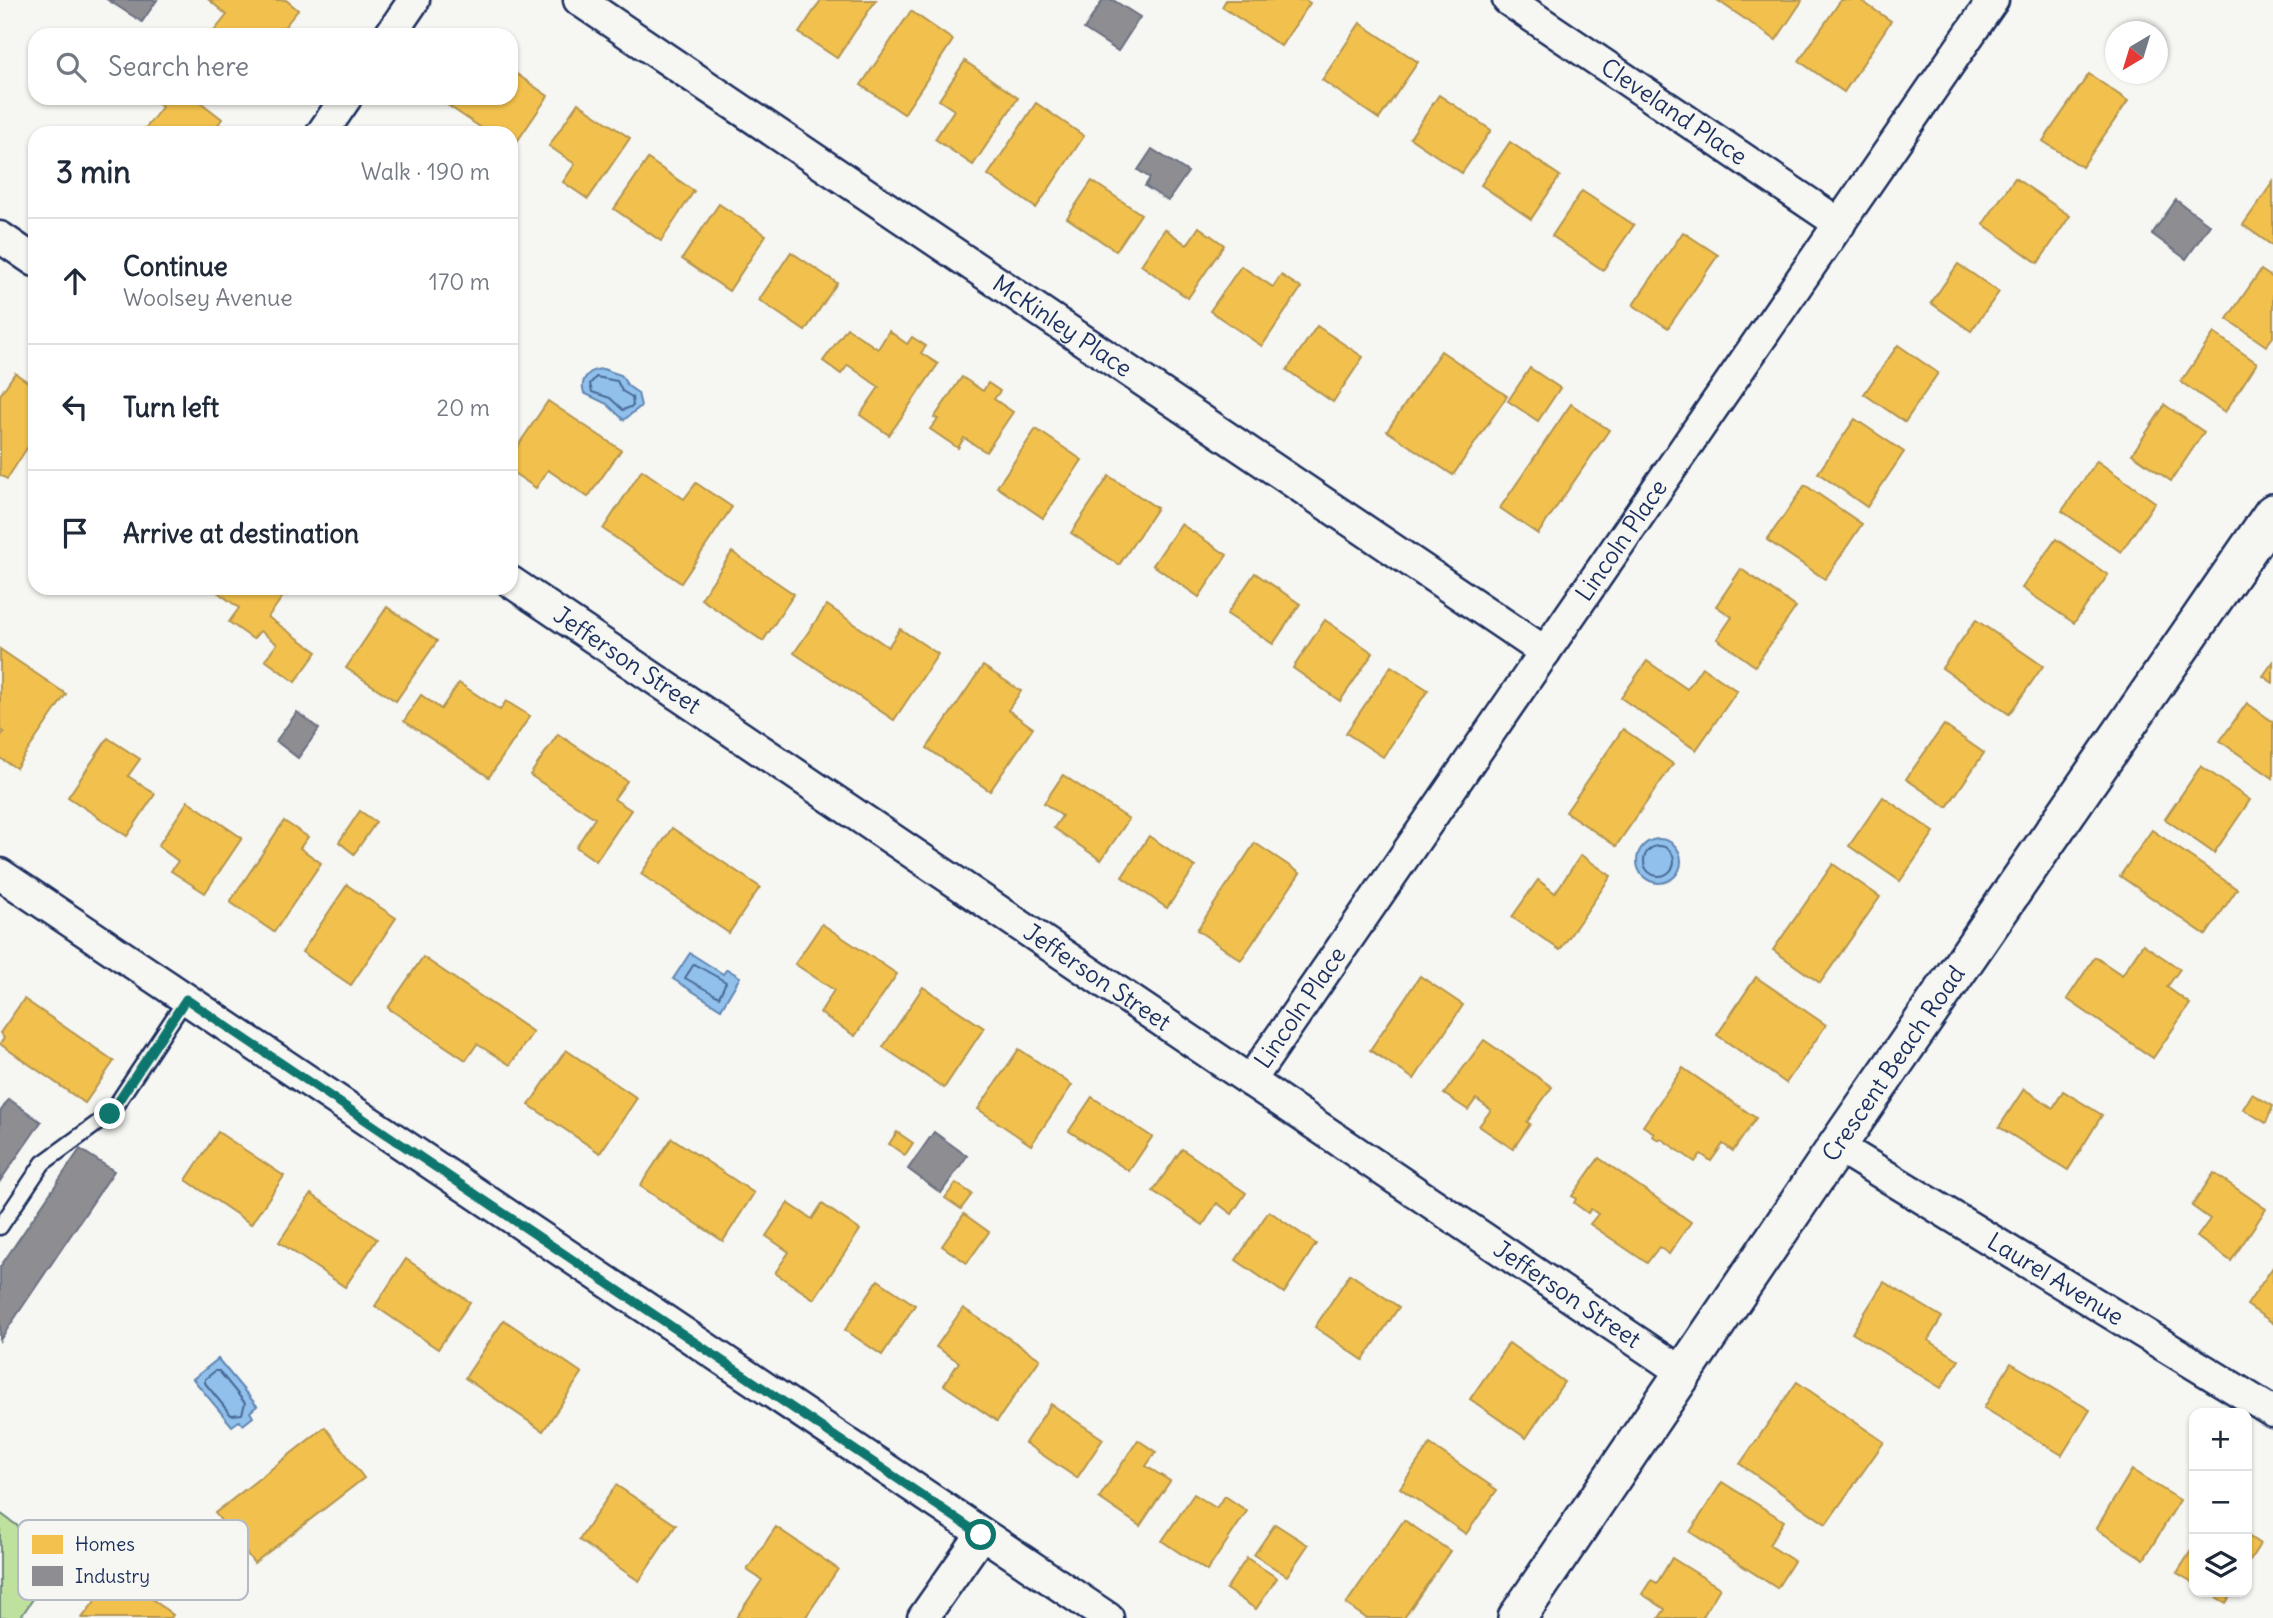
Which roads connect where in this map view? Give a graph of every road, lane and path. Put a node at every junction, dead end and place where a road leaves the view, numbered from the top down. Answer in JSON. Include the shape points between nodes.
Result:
{"nodes":[{"id":1,"x":414,"y":0,"type":"edge"},
{"id":2,"x":579,"y":0,"type":"edge"},
{"id":3,"x":1508,"y":0,"type":"edge"},
{"id":4,"x":1993,"y":0,"type":"edge"},
{"id":5,"x":395,"y":28,"type":"edge"},
{"id":6,"x":341,"y":105,"type":"edge"},
{"id":7,"x":327,"y":126,"type":"edge"},
{"id":8,"x":1840,"y":224,"type":"junction"},
{"id":9,"x":0,"y":237,"type":"edge"},
{"id":10,"x":28,"y":256,"type":"edge"},
{"id":11,"x":2273,"y":513,"type":"edge"},
{"id":12,"x":518,"y":587,"type":"edge"},
{"id":13,"x":1545,"y":652,"type":"junction"},
{"id":14,"x":0,"y":874,"type":"edge"},
{"id":15,"x":186,"y":999,"type":"junction"},
{"id":16,"x":1250,"y":1081,"type":"junction"},
{"id":17,"x":1837,"y":1146,"type":"junction"},
{"id":18,"x":0,"y":1227,"type":"edge"},
{"id":19,"x":1682,"y":1372,"type":"junction"},
{"id":20,"x":2273,"y":1412,"type":"edge"},
{"id":21,"x":981,"y":1535,"type":"junction"},
{"id":22,"x":923,"y":1618,"type":"edge"},
{"id":23,"x":1108,"y":1618,"type":"edge"},
{"id":24,"x":1517,"y":1618,"type":"edge"}],
"edges":[{"from":1,"to":5,"type":"street"},
{"from":2,"to":13,"type":"street","name":"McKinley Place"},
{"from":3,"to":8,"type":"street","name":"Cleveland Place"},
{"from":4,"to":8,"type":"street","name":"Lincoln Place"},
{"from":6,"to":7,"type":"street"},
{"from":8,"to":13,"type":"street","name":"Lincoln Place"},
{"from":9,"to":10,"type":"street"},
{"from":11,"to":17,"type":"street","name":"Crescent Beach Road"},
{"from":12,"to":16,"type":"street","name":"Jefferson Street"},
{"from":13,"to":16,"type":"street","name":"Lincoln Place"},
{"from":14,"to":15,"type":"street"},
{"from":15,"to":18,"type":"lane","via":[[110,1114],[43,1163]]},
{"from":15,"to":21,"type":"street"},
{"from":16,"to":19,"type":"street","name":"Jefferson Street"},
{"from":17,"to":19,"type":"street","name":"Crescent Beach Road"},
{"from":17,"to":20,"type":"street","name":"Laurel Avenue"},
{"from":19,"to":24,"type":"street","name":"Crescent Beach Road"},
{"from":21,"to":22,"type":"street"},
{"from":21,"to":23,"type":"street"}]}
